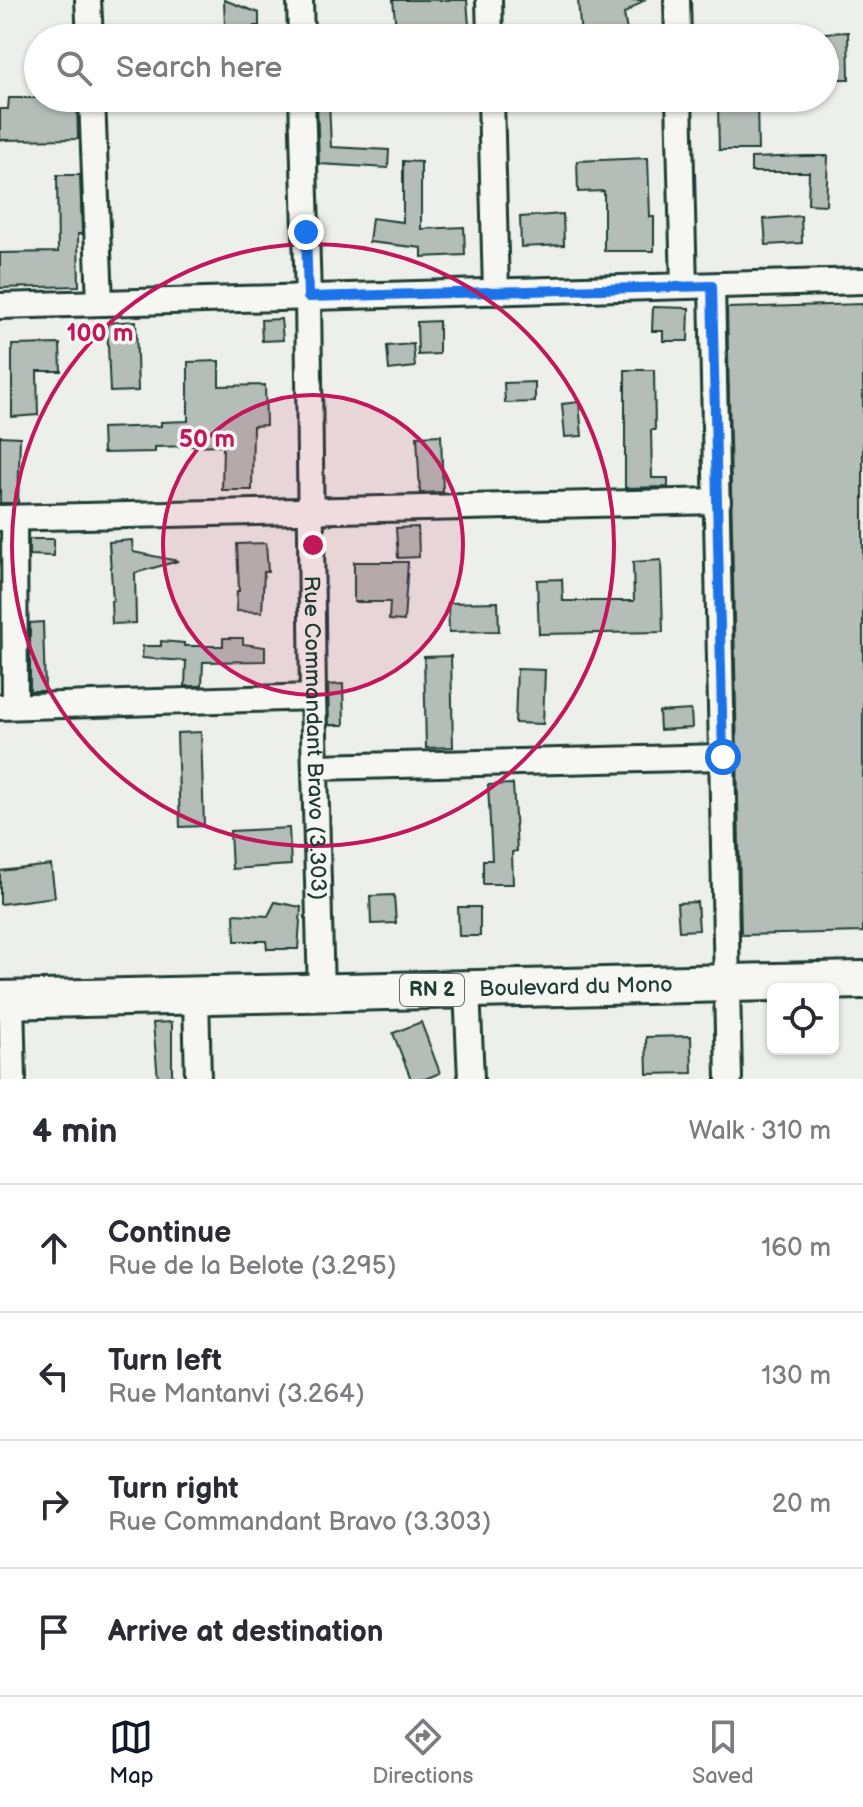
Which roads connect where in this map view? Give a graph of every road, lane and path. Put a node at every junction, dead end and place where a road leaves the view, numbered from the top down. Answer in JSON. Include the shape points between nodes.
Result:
{"nodes":[{"id":1,"x":88,"y":0,"type":"edge"},
{"id":2,"x":300,"y":0,"type":"edge"},
{"id":3,"x":489,"y":0,"type":"edge"},
{"id":4,"x":677,"y":0,"type":"edge"},
{"id":5,"x":89,"y":24,"type":"edge"},
{"id":6,"x":301,"y":24,"type":"edge"},
{"id":7,"x":490,"y":24,"type":"edge"},
{"id":8,"x":678,"y":24,"type":"edge"},
{"id":9,"x":93,"y":112,"type":"edge"},
{"id":10,"x":302,"y":112,"type":"edge"},
{"id":11,"x":491,"y":112,"type":"edge"},
{"id":12,"x":679,"y":112,"type":"edge"},
{"id":13,"x":863,"y":281,"type":"edge"},
{"id":14,"x":684,"y":286,"type":"junction"},
{"id":15,"x":712,"y":286,"type":"junction"},
{"id":16,"x":496,"y":292,"type":"junction"},
{"id":17,"x":308,"y":297,"type":"junction"},
{"id":18,"x":100,"y":303,"type":"junction"},
{"id":19,"x":0,"y":306,"type":"edge"},
{"id":20,"x":718,"y":501,"type":"junction"},
{"id":21,"x":309,"y":511,"type":"junction"},
{"id":22,"x":7,"y":518,"type":"edge"},
{"id":23,"x":313,"y":697,"type":"junction"},
{"id":24,"x":7,"y":706,"type":"edge"},
{"id":25,"x":723,"y":757,"type":"junction"},
{"id":26,"x":317,"y":767,"type":"junction"},
{"id":27,"x":863,"y":966,"type":"edge"},
{"id":28,"x":726,"y":975,"type":"junction"},
{"id":29,"x":863,"y":980,"type":"edge"},
{"id":30,"x":321,"y":985,"type":"junction"},
{"id":31,"x":467,"y":989,"type":"junction"},
{"id":32,"x":4,"y":995,"type":"edge"},
{"id":33,"x":196,"y":996,"type":"junction"},
{"id":34,"x":13,"y":1079,"type":"edge"},
{"id":35,"x":198,"y":1079,"type":"edge"},
{"id":36,"x":471,"y":1079,"type":"edge"},
{"id":37,"x":729,"y":1079,"type":"edge"}],
"edges":[{"from":1,"to":5,"type":"street"},
{"from":2,"to":6,"type":"street"},
{"from":3,"to":7,"type":"street"},
{"from":4,"to":8,"type":"street"},
{"from":9,"to":18,"type":"street"},
{"from":10,"to":17,"type":"street","name":"Rue Commandant Bravo (3.303)"},
{"from":11,"to":16,"type":"street"},
{"from":12,"to":14,"type":"street"},
{"from":13,"to":15,"type":"street"},
{"from":14,"to":15,"type":"street"},
{"from":14,"to":16,"type":"street"},
{"from":15,"to":20,"type":"street"},
{"from":16,"to":17,"type":"street"},
{"from":17,"to":18,"type":"street"},
{"from":17,"to":21,"type":"street","name":"Rue Commandant Bravo (3.303)"},
{"from":18,"to":19,"type":"street"},
{"from":20,"to":21,"type":"street"},
{"from":20,"to":25,"type":"street"},
{"from":21,"to":22,"type":"street"},
{"from":21,"to":23,"type":"street","name":"Rue Commandant Bravo (3.303)"},
{"from":22,"to":24,"type":"street"},
{"from":23,"to":24,"type":"street"},
{"from":23,"to":26,"type":"street","name":"Rue Commandant Bravo (3.303)"},
{"from":25,"to":26,"type":"street"},
{"from":25,"to":28,"type":"street"},
{"from":26,"to":30,"type":"street","name":"Rue Commandant Bravo (3.303)"},
{"from":27,"to":28,"type":"main road","name":"Boulevard du Mono","number":"RN 2"},
{"from":28,"to":29,"type":"main road","name":"Boulevard du Mono","number":"RN 2"},
{"from":28,"to":30,"type":"main road","name":"Boulevard du Mono","number":"RN 2"},
{"from":28,"to":31,"type":"main road","name":"Boulevard du Mono","number":"RN 2"},
{"from":28,"to":37,"type":"street"},
{"from":30,"to":31,"type":"main road","name":"Boulevard du Mono","number":"RN 2"},
{"from":30,"to":32,"type":"main road","name":"Boulevard du Mono","number":"RN 2"},
{"from":30,"to":33,"type":"main road","name":"Boulevard du Mono","number":"RN 2"},
{"from":31,"to":36,"type":"street"},
{"from":32,"to":33,"type":"main road","name":"Boulevard du Mono","number":"RN 2"},
{"from":32,"to":34,"type":"street"},
{"from":33,"to":35,"type":"street"}]}
